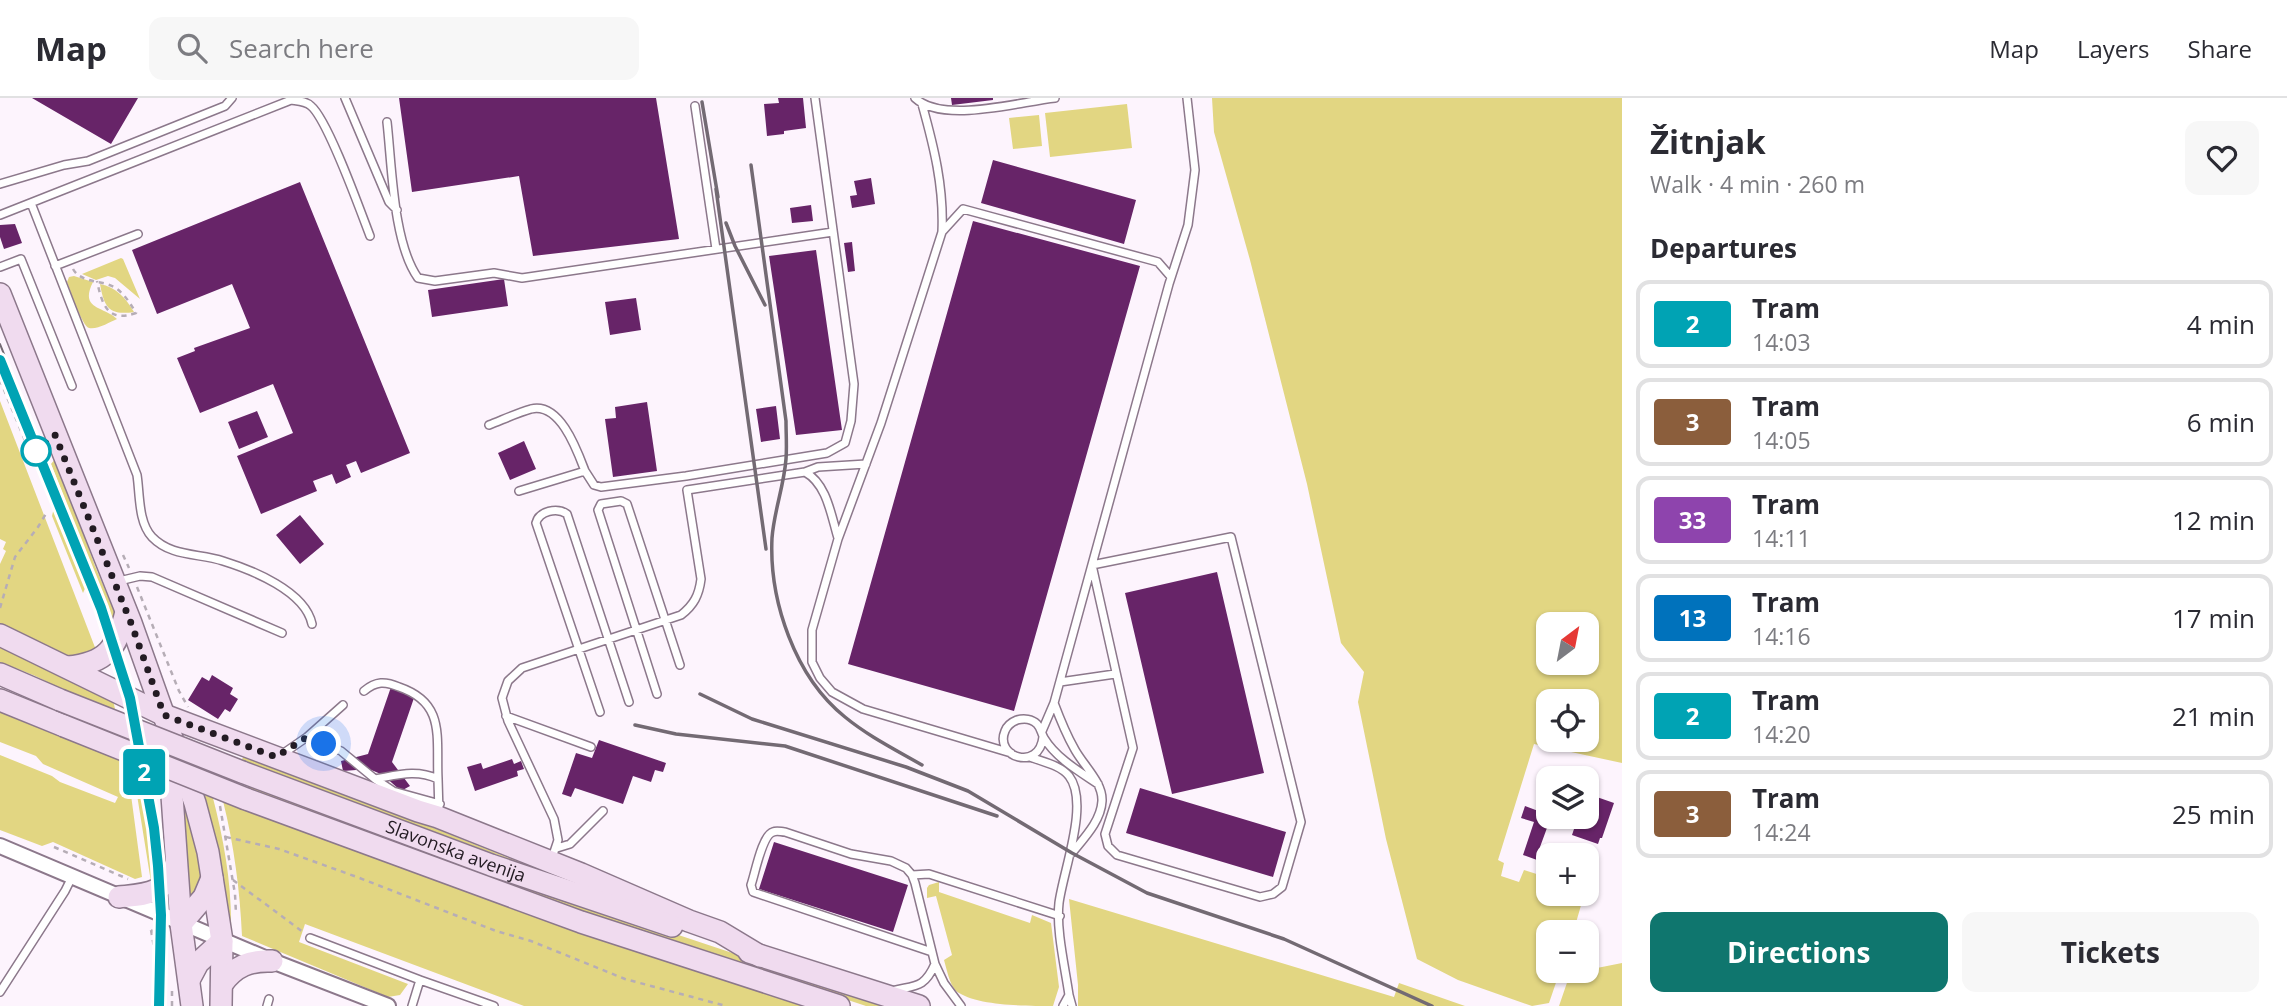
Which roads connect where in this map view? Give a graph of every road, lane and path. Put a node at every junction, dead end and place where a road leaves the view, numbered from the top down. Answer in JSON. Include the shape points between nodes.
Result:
{"nodes":[{"id":1,"x":232,"y":98,"type":"edge"},
{"id":2,"x":345,"y":98,"type":"edge"},
{"id":3,"x":815,"y":98,"type":"edge"},
{"id":4,"x":915,"y":98,"type":"edge"},
{"id":5,"x":1055,"y":98,"type":"edge"},
{"id":6,"x":1186,"y":98,"type":"edge"},
{"id":7,"x":922,"y":104,"type":"junction"},
{"id":8,"x":695,"y":106,"type":"dead end"},
{"id":9,"x":387,"y":122,"type":"dead end"},
{"id":10,"x":0,"y":184,"type":"edge"},
{"id":11,"x":30,"y":203,"type":"junction"},
{"id":12,"x":397,"y":210,"type":"junction"},
{"id":13,"x":0,"y":215,"type":"edge"},
{"id":14,"x":833,"y":232,"type":"junction"},
{"id":15,"x":942,"y":232,"type":"junction"},
{"id":16,"x":138,"y":234,"type":"dead end"},
{"id":17,"x":370,"y":236,"type":"dead end"},
{"id":18,"x":716,"y":249,"type":"junction"},
{"id":19,"x":68,"y":260,"type":"junction"},
{"id":20,"x":55,"y":266,"type":"junction"},
{"id":21,"x":0,"y":267,"type":"edge"},
{"id":22,"x":1171,"y":277,"type":"junction"},
{"id":23,"x":97,"y":281,"type":"junction"},
{"id":24,"x":0,"y":294,"type":"edge"},
{"id":25,"x":0,"y":380,"type":"edge"},
{"id":26,"x":72,"y":386,"type":"dead end"},
{"id":27,"x":489,"y":425,"type":"dead end"},
{"id":28,"x":29,"y":450,"type":"dead end"},
{"id":29,"x":866,"y":464,"type":"junction"},
{"id":30,"x":585,"y":471,"type":"junction"},
{"id":31,"x":804,"y":472,"type":"junction"},
{"id":32,"x":519,"y":491,"type":"dead end"},
{"id":33,"x":47,"y":512,"type":"dead end"},
{"id":34,"x":838,"y":539,"type":"junction"},
{"id":35,"x":1092,"y":565,"type":"junction"},
{"id":36,"x":115,"y":583,"type":"junction"},
{"id":37,"x":0,"y":608,"type":"edge"},
{"id":38,"x":126,"y":612,"type":"junction"},
{"id":39,"x":665,"y":620,"type":"junction"},
{"id":40,"x":312,"y":624,"type":"dead end"},
{"id":41,"x":636,"y":630,"type":"junction"},
{"id":42,"x":282,"y":633,"type":"dead end"},
{"id":43,"x":0,"y":635,"type":"edge"},
{"id":44,"x":607,"y":639,"type":"junction"},
{"id":45,"x":578,"y":649,"type":"junction"},
{"id":46,"x":680,"y":666,"type":"dead end"},
{"id":47,"x":68,"y":667,"type":"junction"},
{"id":48,"x":0,"y":674,"type":"edge"},
{"id":49,"x":1115,"y":674,"type":"junction"},
{"id":50,"x":1059,"y":682,"type":"junction"},
{"id":51,"x":179,"y":691,"type":"dead end"},
{"id":52,"x":363,"y":691,"type":"dead end"},
{"id":53,"x":657,"y":694,"type":"dead end"},
{"id":54,"x":0,"y":700,"type":"edge"},
{"id":55,"x":629,"y":702,"type":"dead end"},
{"id":56,"x":1054,"y":703,"type":"junction"},
{"id":57,"x":343,"y":705,"type":"dead end"},
{"id":58,"x":190,"y":712,"type":"dead end"},
{"id":59,"x":600,"y":712,"type":"dead end"},
{"id":60,"x":506,"y":716,"type":"junction"},
{"id":61,"x":166,"y":721,"type":"junction"},
{"id":62,"x":1043,"y":734,"type":"junction"},
{"id":63,"x":307,"y":737,"type":"junction"},
{"id":64,"x":591,"y":747,"type":"dead end"},
{"id":65,"x":1011,"y":753,"type":"junction"},
{"id":66,"x":276,"y":757,"type":"junction"},
{"id":67,"x":1030,"y":757,"type":"junction"},
{"id":68,"x":375,"y":779,"type":"junction"},
{"id":69,"x":438,"y":779,"type":"junction"},
{"id":70,"x":1098,"y":784,"type":"junction"},
{"id":71,"x":217,"y":796,"type":"dead end"},
{"id":72,"x":439,"y":810,"type":"junction"},
{"id":73,"x":603,"y":811,"type":"dead end"},
{"id":74,"x":226,"y":837,"type":"junction"},
{"id":75,"x":0,"y":846,"type":"edge"},
{"id":76,"x":54,"y":847,"type":"dead end"},
{"id":77,"x":1072,"y":853,"type":"junction"},
{"id":78,"x":554,"y":855,"type":"junction"},
{"id":79,"x":176,"y":864,"type":"junction"},
{"id":80,"x":912,"y":875,"type":"junction"},
{"id":81,"x":72,"y":877,"type":"junction"},
{"id":82,"x":222,"y":879,"type":"junction"},
{"id":83,"x":124,"y":888,"type":"junction"},
{"id":84,"x":1060,"y":916,"type":"junction"},
{"id":85,"x":236,"y":919,"type":"dead end"},
{"id":86,"x":181,"y":924,"type":"junction"},
{"id":87,"x":157,"y":934,"type":"dead end"},
{"id":88,"x":310,"y":938,"type":"joint"},
{"id":89,"x":222,"y":941,"type":"junction"},
{"id":90,"x":932,"y":952,"type":"junction"},
{"id":91,"x":760,"y":956,"type":"junction"},
{"id":92,"x":272,"y":961,"type":"junction"},
{"id":93,"x":935,"y":964,"type":"junction"},
{"id":94,"x":189,"y":980,"type":"junction"},
{"id":95,"x":420,"y":981,"type":"junction"},
{"id":96,"x":222,"y":984,"type":"junction"},
{"id":97,"x":0,"y":992,"type":"edge"},
{"id":98,"x":880,"y":994,"type":"junction"},
{"id":99,"x":1069,"y":995,"type":"junction"},
{"id":100,"x":154,"y":1006,"type":"edge"},
{"id":101,"x":192,"y":1006,"type":"edge"},
{"id":102,"x":221,"y":1006,"type":"edge"},
{"id":103,"x":388,"y":1006,"type":"edge"},
{"id":104,"x":412,"y":1006,"type":"edge"},
{"id":105,"x":494,"y":1006,"type":"edge"},
{"id":106,"x":726,"y":1006,"type":"edge"},
{"id":107,"x":839,"y":1006,"type":"edge"},
{"id":108,"x":919,"y":1006,"type":"edge"},
{"id":109,"x":961,"y":1006,"type":"edge"},
{"id":110,"x":1063,"y":1006,"type":"edge"},
{"id":111,"x":1072,"y":1006,"type":"edge"}],
"edges":[{"from":1,"to":10,"type":"lane","via":[[225,106],[89,161]]},
{"from":2,"to":12,"type":"lane","via":[[389,202]]},
{"from":3,"to":14,"type":"lane"},
{"from":4,"to":7,"type":"lane"},
{"from":5,"to":7,"type":"lane","via":[[957,111]]},
{"from":6,"to":22,"type":"lane","via":[[1195,170],[1188,225]]},
{"from":7,"to":15,"type":"lane","via":[[943,201]]},
{"from":8,"to":18,"type":"lane"},
{"from":9,"to":12,"type":"lane"},
{"from":11,"to":13,"type":"lane"},
{"from":11,"to":17,"type":"lane","via":[[291,100],[303,101],[317,111],[326,129]]},
{"from":11,"to":20,"type":"lane"},
{"from":12,"to":18,"type":"lane","via":[[410,267],[418,278],[435,281],[494,273],[522,278]]},
{"from":14,"to":18,"type":"lane"},
{"from":14,"to":30,"type":"lane","via":[[854,384],[845,443],[827,453],[601,487],[594,485]]},
{"from":15,"to":22,"type":"lane","via":[[963,209],[1157,262]]},
{"from":15,"to":29,"type":"lane"},
{"from":16,"to":19,"type":"lane"},
{"from":19,"to":20,"type":"lane"},
{"from":19,"to":23,"type":"path","via":[[77,275]]},
{"from":20,"to":40,"type":"lane","via":[[136,475],[141,511],[152,537],[179,554],[223,561],[284,587],[310,615]]},
{"from":21,"to":26,"type":"lane","via":[[21,259]]},
{"from":22,"to":35,"type":"lane"},
{"from":23,"to":23,"type":"path","via":[[120,291],[136,313],[121,316],[108,311]]},
{"from":24,"to":36,"type":"main road"},
{"from":25,"to":28,"type":"path"},
{"from":27,"to":30,"type":"lane","via":[[541,409],[567,430]]},
{"from":29,"to":31,"type":"lane"},
{"from":29,"to":34,"type":"lane"},
{"from":30,"to":32,"type":"lane"},
{"from":31,"to":34,"type":"lane","via":[[823,492]]},
{"from":31,"to":39,"type":"lane","via":[[687,490],[699,591],[690,608]]},
{"from":33,"to":37,"type":"path","via":[[15,557]]},
{"from":34,"to":65,"type":"lane","via":[[812,630],[812,662],[820,678],[832,692],[863,709]]},
{"from":35,"to":49,"type":"lane"},
{"from":35,"to":49,"type":"lane","via":[[1231,537],[1301,822],[1282,887],[1273,894],[1260,897],[1116,855],[1108,846],[1105,834],[1133,748]]},
{"from":35,"to":50,"type":"lane"},
{"from":36,"to":38,"type":"main road"},
{"from":36,"to":42,"type":"lane","via":[[152,577]]},
{"from":38,"to":47,"type":"main road","via":[[118,639],[108,653],[92,663]]},
{"from":38,"to":61,"type":"main road"},
{"from":39,"to":41,"type":"lane"},
{"from":39,"to":41,"type":"lane","via":[[626,504],[600,504],[598,510]]},
{"from":39,"to":46,"type":"lane"},
{"from":41,"to":44,"type":"lane"},
{"from":41,"to":53,"type":"lane"},
{"from":43,"to":47,"type":"main road"},
{"from":44,"to":45,"type":"lane"},
{"from":44,"to":45,"type":"lane","via":[[567,514],[560,510],[544,513],[536,523]]},
{"from":44,"to":55,"type":"lane"},
{"from":45,"to":59,"type":"lane"},
{"from":45,"to":60,"type":"lane","via":[[514,674],[502,698]]},
{"from":47,"to":61,"type":"main road"},
{"from":48,"to":91,"type":"main road","name":"Slavonska avenija","bridge":true,"via":[[491,865]]},
{"from":49,"to":50,"type":"lane"},
{"from":50,"to":56,"type":"lane"},
{"from":51,"to":58,"type":"path"},
{"from":52,"to":69,"type":"lane","via":[[386,682],[415,692],[429,705],[435,715]]},
{"from":54,"to":107,"type":"main road","name":"Slavonska avenija","bridge":true,"via":[[246,799],[580,922]]},
{"from":56,"to":62,"type":"lane"},
{"from":56,"to":70,"type":"lane","via":[[1075,751]]},
{"from":57,"to":63,"type":"lane"},
{"from":60,"to":64,"type":"lane"},
{"from":60,"to":78,"type":"lane","via":[[554,819]]},
{"from":61,"to":66,"type":"main road"},
{"from":61,"to":79,"type":"main road"},
{"from":61,"to":82,"type":"main road","via":[[208,852]]},
{"from":62,"to":65,"type":"lane","via":[[1033,721],[1013,722],[1004,737]]},
{"from":62,"to":67,"type":"lane","via":[[1041,748]]},
{"from":62,"to":70,"type":"lane","via":[[1061,757]]},
{"from":63,"to":66,"type":"lane"},
{"from":63,"to":68,"type":"lane","via":[[341,751]]},
{"from":65,"to":67,"type":"lane"},
{"from":66,"to":72,"type":"main road","via":[[418,811]]},
{"from":67,"to":77,"type":"lane","via":[[1068,774],[1075,786]]},
{"from":68,"to":69,"type":"lane","via":[[415,772]]},
{"from":68,"to":72,"type":"lane"},
{"from":69,"to":72,"type":"lane"},
{"from":70,"to":77,"type":"lane","via":[[1102,801],[1093,825]]},
{"from":71,"to":74,"type":"path"},
{"from":72,"to":78,"type":"main road"},
{"from":73,"to":78,"type":"lane"},
{"from":74,"to":82,"type":"path"},
{"from":74,"to":106,"type":"path","via":[[279,849],[625,979]]},
{"from":75,"to":81,"type":"street"},
{"from":76,"to":83,"type":"path"},
{"from":77,"to":84,"type":"lane"},
{"from":78,"to":91,"type":"main road","via":[[720,932]]},
{"from":79,"to":83,"type":"main road","via":[[172,876],[150,894]]},
{"from":79,"to":86,"type":"main road"},
{"from":80,"to":84,"type":"lane","via":[[929,874]]},
{"from":80,"to":90,"type":"lane"},
{"from":80,"to":90,"type":"lane","via":[[891,861],[775,831],[764,842],[751,885],[753,892]]},
{"from":81,"to":83,"type":"street"},
{"from":81,"to":97,"type":"lane"},
{"from":82,"to":85,"type":"path"},
{"from":82,"to":86,"type":"main road"},
{"from":82,"to":88,"type":"path","via":[[262,900]]},
{"from":82,"to":89,"type":"main road"},
{"from":83,"to":86,"type":"street"},
{"from":84,"to":99,"type":"lane"},
{"from":86,"to":89,"type":"street"},
{"from":86,"to":94,"type":"main road"},
{"from":87,"to":100,"type":"path","via":[[151,930]]},
{"from":88,"to":95,"type":"lane"},
{"from":89,"to":92,"type":"street"},
{"from":89,"to":94,"type":"main road","via":[[198,963]]},
{"from":89,"to":96,"type":"main road"},
{"from":90,"to":93,"type":"lane"},
{"from":91,"to":98,"type":"main road","name":"Slavonska avenija"},
{"from":92,"to":96,"type":"main road","via":[[241,966]]},
{"from":92,"to":103,"type":"street"},
{"from":93,"to":98,"type":"lane","via":[[928,979]]},
{"from":93,"to":109,"type":"lane"},
{"from":94,"to":101,"type":"main road"},
{"from":95,"to":104,"type":"lane"},
{"from":95,"to":105,"type":"lane"},
{"from":96,"to":102,"type":"main road"},
{"from":98,"to":108,"type":"main road","name":"Slavonska avenija"},
{"from":99,"to":110,"type":"lane"},
{"from":99,"to":111,"type":"lane"}]}
